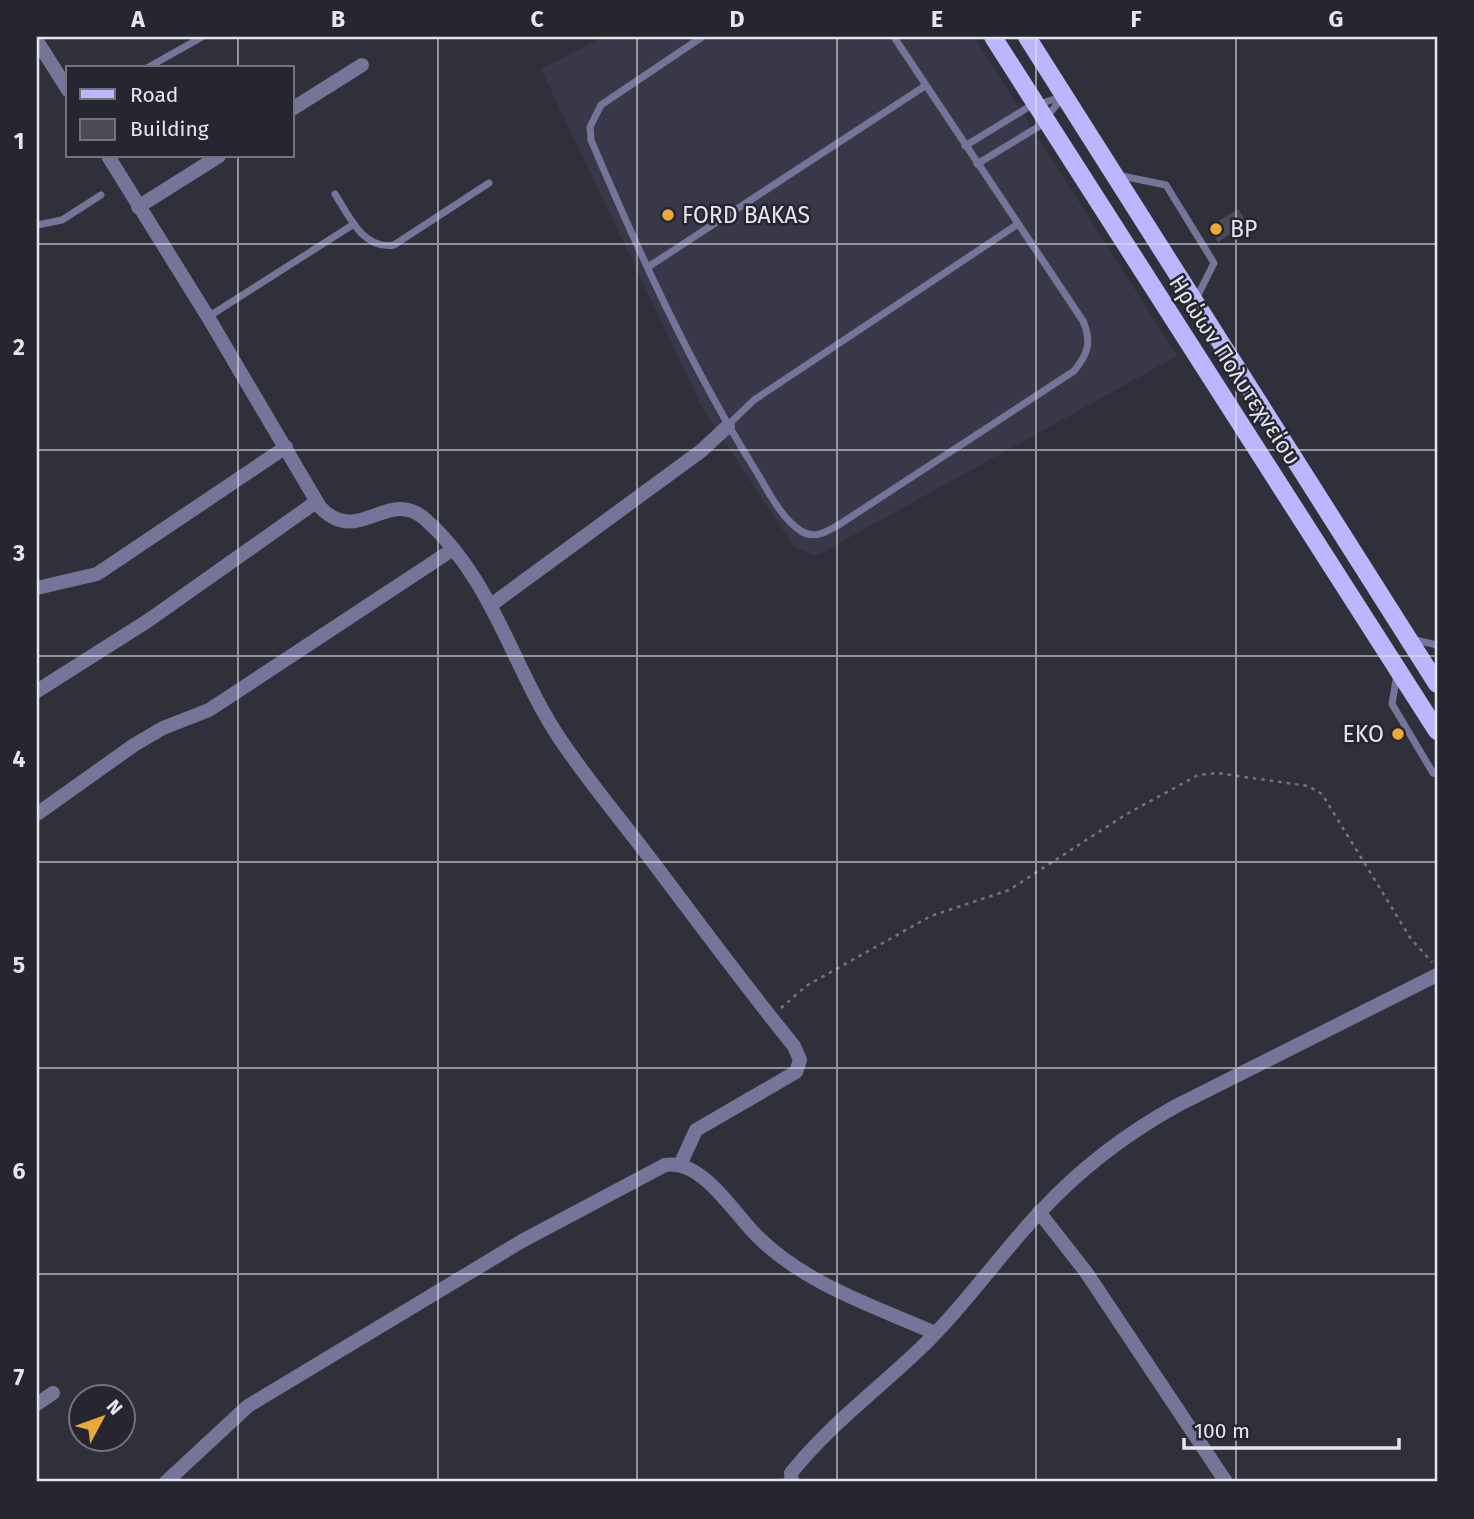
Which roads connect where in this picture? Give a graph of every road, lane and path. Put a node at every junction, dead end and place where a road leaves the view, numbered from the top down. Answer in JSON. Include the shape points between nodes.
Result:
{"nodes":[{"id":1,"x":202,"y":37,"type":"edge"},
{"id":2,"x":702,"y":37,"type":"edge"},
{"id":3,"x":894,"y":37,"type":"edge"},
{"id":4,"x":993,"y":37,"type":"edge"},
{"id":5,"x":1027,"y":37,"type":"edge"},
{"id":6,"x":37,"y":41,"type":"edge"},
{"id":7,"x":362,"y":65,"type":"dead end"},
{"id":8,"x":151,"y":66,"type":"edge"},
{"id":9,"x":925,"y":86,"type":"junction"},
{"id":10,"x":66,"y":87,"type":"edge"},
{"id":11,"x":1064,"y":96,"type":"junction"},
{"id":12,"x":294,"y":108,"type":"edge"},
{"id":13,"x":1040,"y":112,"type":"junction"},
{"id":14,"x":965,"y":146,"type":"junction"},
{"id":15,"x":109,"y":158,"type":"edge"},
{"id":16,"x":216,"y":158,"type":"edge"},
{"id":17,"x":977,"y":164,"type":"junction"},
{"id":18,"x":1113,"y":174,"type":"junction"},
{"id":19,"x":488,"y":183,"type":"dead end"},
{"id":20,"x":335,"y":194,"type":"dead end"},
{"id":21,"x":101,"y":195,"type":"dead end"},
{"id":22,"x":138,"y":207,"type":"junction"},
{"id":23,"x":354,"y":224,"type":"junction"},
{"id":24,"x":1018,"y":224,"type":"junction"},
{"id":25,"x":37,"y":225,"type":"edge"},
{"id":26,"x":648,"y":267,"type":"junction"},
{"id":27,"x":1195,"y":302,"type":"junction"},
{"id":28,"x":208,"y":317,"type":"junction"},
{"id":29,"x":728,"y":426,"type":"junction"},
{"id":30,"x":286,"y":447,"type":"junction"},
{"id":31,"x":316,"y":502,"type":"junction"},
{"id":32,"x":452,"y":550,"type":"junction"},
{"id":33,"x":37,"y":588,"type":"edge"},
{"id":34,"x":491,"y":605,"type":"junction"},
{"id":35,"x":1409,"y":638,"type":"junction"},
{"id":36,"x":1437,"y":645,"type":"edge"},
{"id":37,"x":1398,"y":670,"type":"junction"},
{"id":38,"x":1437,"y":684,"type":"edge"},
{"id":39,"x":37,"y":691,"type":"edge"},
{"id":40,"x":1437,"y":731,"type":"edge"},
{"id":41,"x":1437,"y":774,"type":"edge"},
{"id":42,"x":37,"y":814,"type":"edge"},
{"id":43,"x":1437,"y":967,"type":"edge"},
{"id":44,"x":1437,"y":975,"type":"edge"},
{"id":45,"x":771,"y":1017,"type":"junction"},
{"id":46,"x":680,"y":1165,"type":"junction"},
{"id":47,"x":1040,"y":1212,"type":"junction"},
{"id":48,"x":935,"y":1333,"type":"junction"},
{"id":49,"x":53,"y":1392,"type":"dead end"},
{"id":50,"x":37,"y":1404,"type":"edge"},
{"id":51,"x":166,"y":1482,"type":"edge"},
{"id":52,"x":781,"y":1482,"type":"edge"},
{"id":53,"x":792,"y":1482,"type":"edge"},
{"id":54,"x":1226,"y":1482,"type":"edge"}],
"edges":[{"from":1,"to":8,"type":"lane"},
{"from":2,"to":26,"type":"lane","via":[[601,106],[590,127],[591,140]]},
{"from":3,"to":9,"type":"lane"},
{"from":4,"to":13,"type":"main road","name":"Ηρώων Πολυτεχνείου"},
{"from":5,"to":11,"type":"main road","name":"Ηρώων Πολυτεχνείου"},
{"from":6,"to":10,"type":"street"},
{"from":7,"to":12,"type":"street"},
{"from":9,"to":14,"type":"lane"},
{"from":9,"to":26,"type":"lane"},
{"from":11,"to":13,"type":"lane"},
{"from":11,"to":13,"type":"lane"},
{"from":11,"to":18,"type":"main road","name":"Ηρώων Πολυτεχνείου"},
{"from":13,"to":14,"type":"lane"},
{"from":13,"to":17,"type":"lane"},
{"from":13,"to":37,"type":"main road","name":"Ηρώων Πολυτεχνείου"},
{"from":14,"to":17,"type":"lane"},
{"from":15,"to":22,"type":"street"},
{"from":16,"to":22,"type":"street"},
{"from":17,"to":24,"type":"lane"},
{"from":18,"to":27,"type":"main road","name":"Ηρώων Πολυτεχνείου"},
{"from":18,"to":27,"type":"lane","via":[[1166,186],[1214,263]]},
{"from":19,"to":23,"type":"lane","via":[[394,245],[367,239]]},
{"from":20,"to":23,"type":"lane"},
{"from":21,"to":25,"type":"lane","via":[[62,220]]},
{"from":22,"to":28,"type":"street"},
{"from":23,"to":28,"type":"lane"},
{"from":24,"to":29,"type":"lane","via":[[754,400]]},
{"from":24,"to":29,"type":"lane","via":[[1089,334],[1089,347],[1074,371],[817,535],[800,531],[784,514]]},
{"from":26,"to":29,"type":"lane"},
{"from":27,"to":35,"type":"main road","name":"Ηρώων Πολυτεχνείου"},
{"from":28,"to":30,"type":"street"},
{"from":29,"to":34,"type":"street","via":[[701,451]]},
{"from":30,"to":31,"type":"street"},
{"from":30,"to":33,"type":"street","via":[[97,574]]},
{"from":31,"to":32,"type":"street","via":[[331,519],[349,523],[407,508],[424,518]]},
{"from":31,"to":39,"type":"street","via":[[149,620]]},
{"from":32,"to":34,"type":"street"},
{"from":32,"to":42,"type":"street","via":[[209,710],[134,745]]},
{"from":34,"to":45,"type":"street","via":[[560,739]]},
{"from":35,"to":36,"type":"lane"},
{"from":35,"to":38,"type":"main road","name":"Ηρώων Πολυτεχνείου"},
{"from":37,"to":40,"type":"main road","name":"Ηρώων Πολυτεχνείου"},
{"from":37,"to":41,"type":"lane","via":[[1392,704]]},
{"from":43,"to":45,"type":"path","via":[[1411,939],[1322,794],[1281,781],[1198,775],[1125,815],[1009,891],[931,916],[806,986]]},
{"from":44,"to":47,"type":"street","via":[[1157,1117],[1088,1167]]},
{"from":45,"to":46,"type":"street","via":[[794,1046],[800,1060],[796,1072],[696,1130]]},
{"from":46,"to":48,"type":"street","via":[[705,1179],[787,1262],[830,1287]]},
{"from":46,"to":51,"type":"street","via":[[657,1168],[522,1241],[248,1406]]},
{"from":47,"to":48,"type":"street"},
{"from":47,"to":54,"type":"street","via":[[1086,1272]]},
{"from":48,"to":53,"type":"street","via":[[809,1450],[791,1472]]},
{"from":49,"to":50,"type":"street"},
{"from":52,"to":53,"type":"lane"}]}
